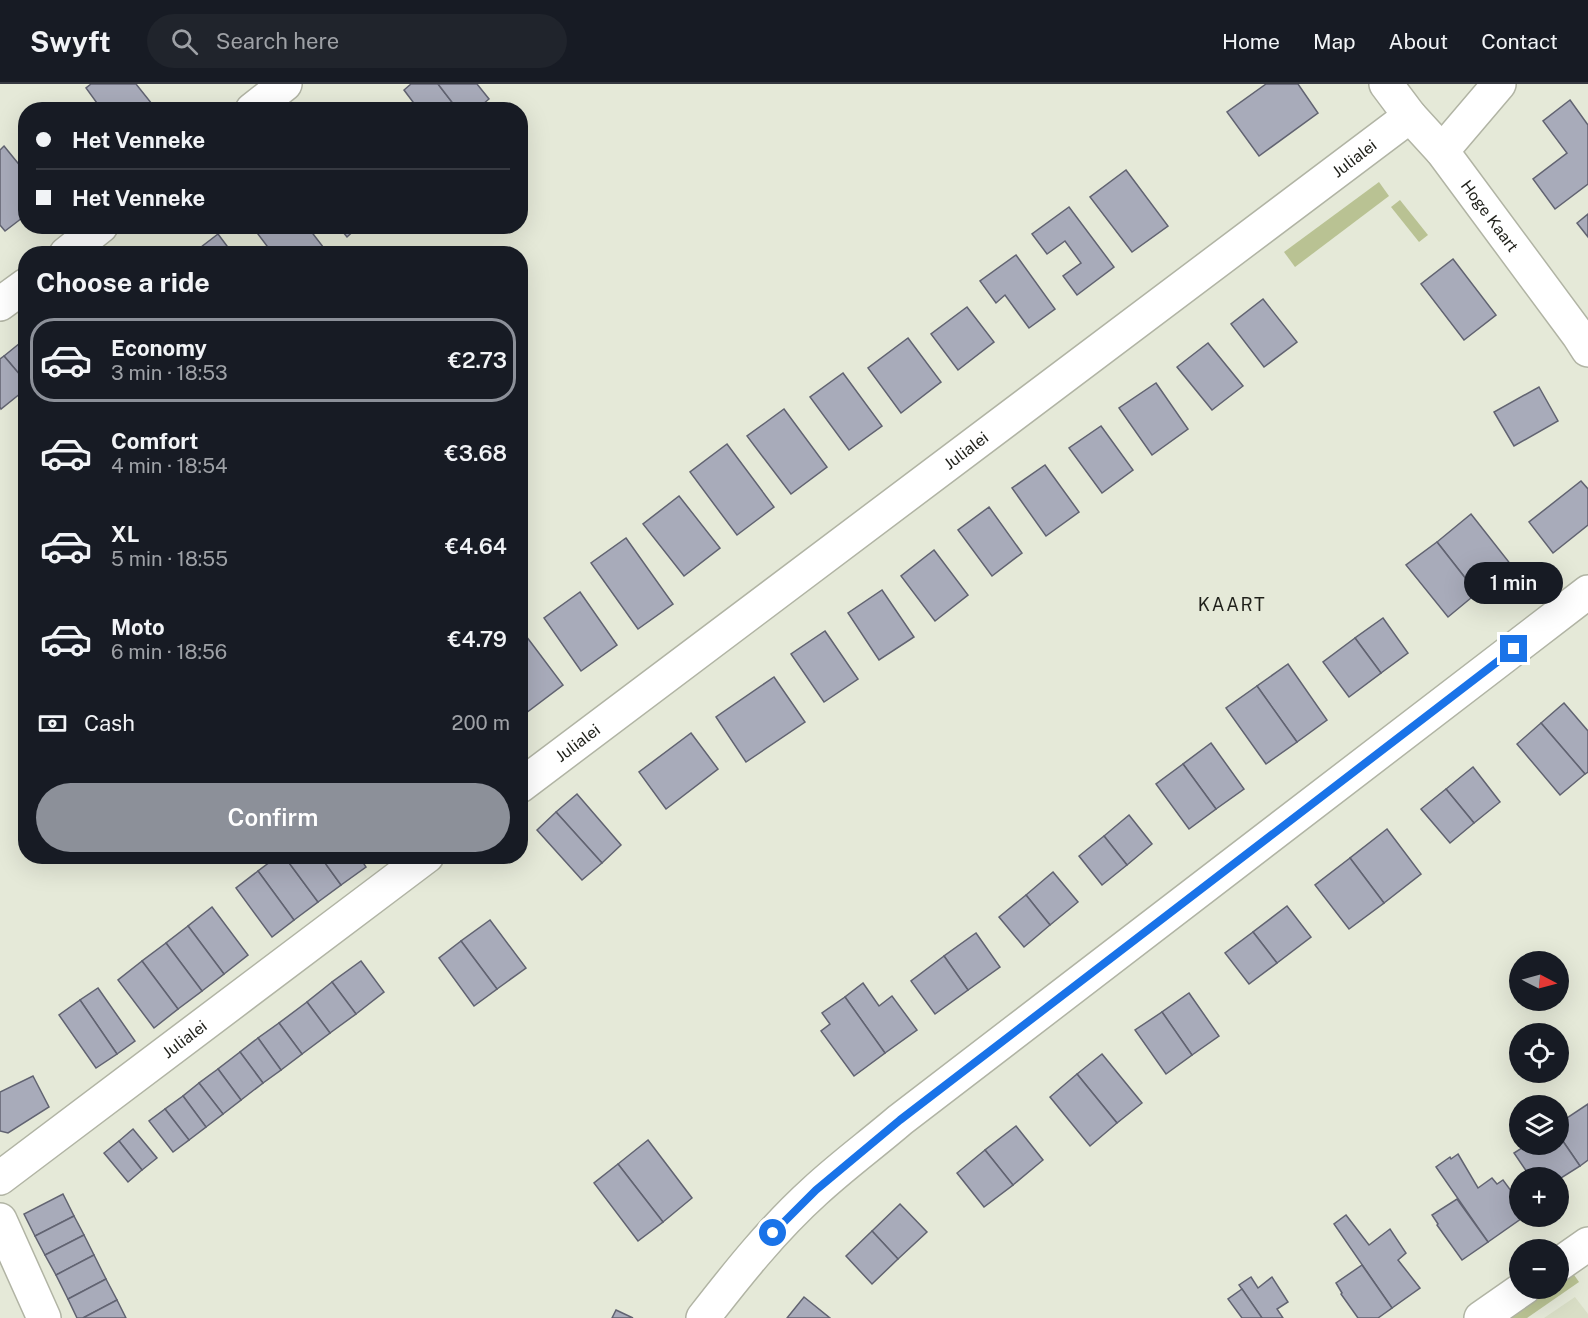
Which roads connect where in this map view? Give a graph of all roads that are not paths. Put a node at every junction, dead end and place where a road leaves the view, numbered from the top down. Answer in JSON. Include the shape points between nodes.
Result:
{"nodes":[{"id":1,"x":285,"y":84,"type":"edge"},
{"id":2,"x":1386,"y":84,"type":"edge"},
{"id":3,"x":1499,"y":84,"type":"edge"},
{"id":4,"x":262,"y":102,"type":"edge"},
{"id":5,"x":1410,"y":116,"type":"junction"},
{"id":6,"x":1442,"y":151,"type":"junction"},
{"id":7,"x":91,"y":234,"type":"edge"},
{"id":8,"x":76,"y":246,"type":"edge"},
{"id":9,"x":18,"y":291,"type":"edge"},
{"id":10,"x":0,"y":304,"type":"edge"},
{"id":11,"x":1588,"y":350,"type":"edge"},
{"id":12,"x":1588,"y":592,"type":"edge"},
{"id":13,"x":528,"y":780,"type":"edge"},
{"id":14,"x":416,"y":864,"type":"edge"},
{"id":15,"x":0,"y":1178,"type":"edge"},
{"id":16,"x":0,"y":1220,"type":"edge"},
{"id":17,"x":1588,"y":1244,"type":"edge"},
{"id":18,"x":1569,"y":1257,"type":"edge"},
{"id":19,"x":1509,"y":1298,"type":"edge"},
{"id":20,"x":44,"y":1318,"type":"edge"},
{"id":21,"x":703,"y":1318,"type":"edge"},
{"id":22,"x":1481,"y":1318,"type":"edge"}],
"edges":[{"from":1,"to":4,"type":"street"},
{"from":2,"to":5,"type":"street","name":"Hoge Kaart"},
{"from":3,"to":6,"type":"street"},
{"from":5,"to":6,"type":"street","name":"Hoge Kaart"},
{"from":5,"to":13,"type":"street","name":"Julialei"},
{"from":6,"to":11,"type":"street","name":"Hoge Kaart"},
{"from":7,"to":8,"type":"street"},
{"from":9,"to":10,"type":"street"},
{"from":12,"to":21,"type":"street","via":[[900,1120],[816,1190],[773,1233]]},
{"from":14,"to":15,"type":"street","name":"Julialei"},
{"from":16,"to":20,"type":"street"},
{"from":17,"to":18,"type":"street"},
{"from":19,"to":22,"type":"street"}]}
